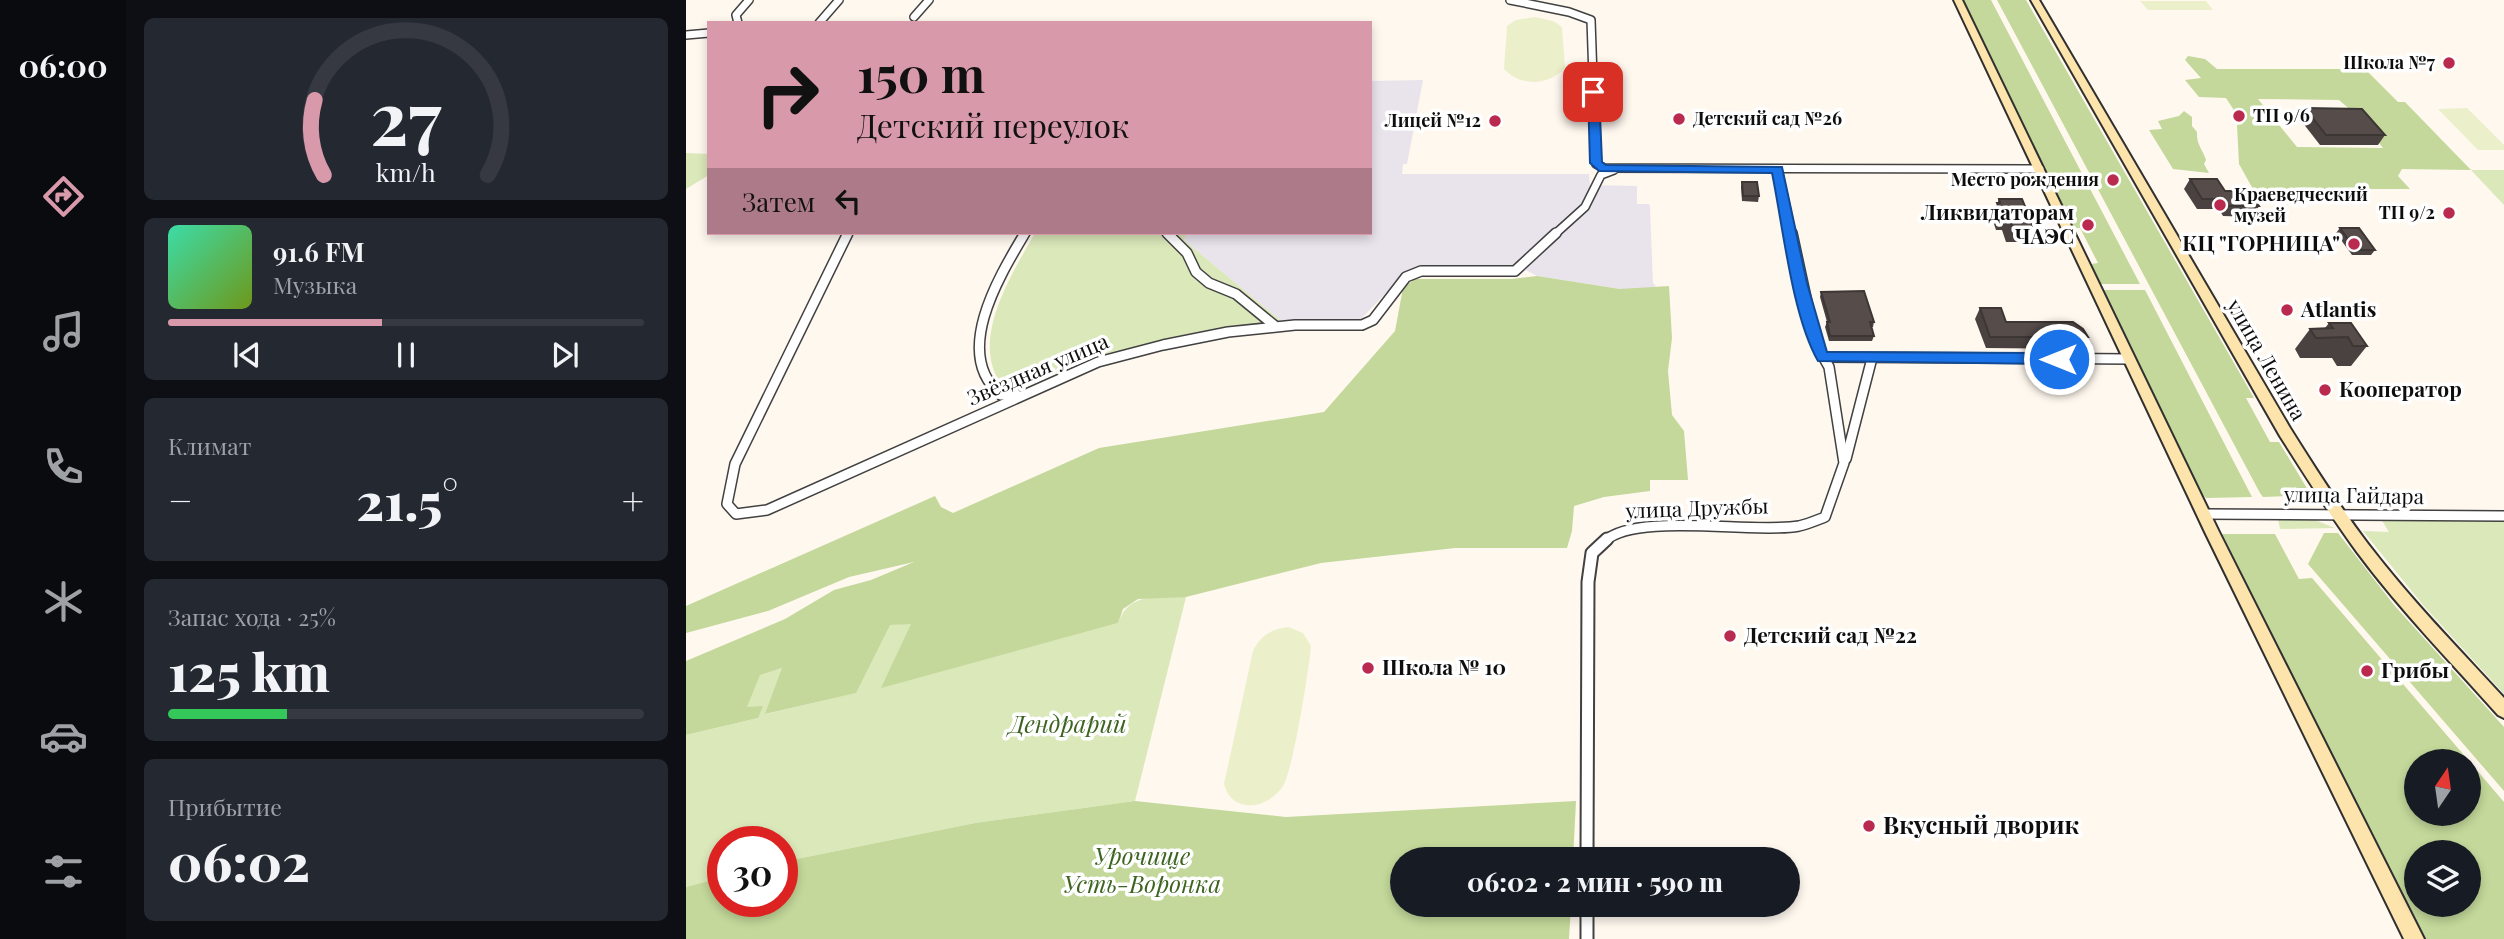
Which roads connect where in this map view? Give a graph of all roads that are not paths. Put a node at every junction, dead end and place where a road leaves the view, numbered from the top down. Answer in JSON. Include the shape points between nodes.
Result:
{"nodes":[{"id":1,"x":749,"y":0,"type":"edge"},
{"id":2,"x":839,"y":0,"type":"edge"},
{"id":3,"x":929,"y":0,"type":"edge"},
{"id":4,"x":1510,"y":0,"type":"edge"},
{"id":5,"x":1958,"y":0,"type":"edge"},
{"id":6,"x":2035,"y":0,"type":"edge"},
{"id":7,"x":914,"y":17,"type":"dead end"},
{"id":8,"x":738,"y":21,"type":"edge"},
{"id":9,"x":821,"y":21,"type":"edge"},
{"id":10,"x":707,"y":33,"type":"edge"},
{"id":11,"x":686,"y":35,"type":"edge"},
{"id":12,"x":2040,"y":169,"type":"junction"},
{"id":13,"x":1614,"y":170,"type":"junction"},
{"id":14,"x":1778,"y":170,"type":"junction"},
{"id":15,"x":847,"y":235,"type":"edge"},
{"id":16,"x":1024,"y":235,"type":"edge"},
{"id":17,"x":1169,"y":235,"type":"edge"},
{"id":18,"x":1275,"y":326,"type":"junction"},
{"id":19,"x":1823,"y":357,"type":"junction"},
{"id":20,"x":1872,"y":358,"type":"junction"},
{"id":21,"x":2130,"y":359,"type":"junction"},
{"id":22,"x":1025,"y":393,"type":"junction"},
{"id":23,"x":1844,"y":463,"type":"junction"},
{"id":24,"x":2204,"y":514,"type":"junction"},
{"id":25,"x":2338,"y":514,"type":"junction"},
{"id":26,"x":2504,"y":516,"type":"edge"},
{"id":27,"x":2504,"y":710,"type":"edge"},
{"id":28,"x":1587,"y":847,"type":"edge"},
{"id":29,"x":1587,"y":917,"type":"edge"},
{"id":30,"x":1587,"y":939,"type":"edge"},
{"id":31,"x":2414,"y":939,"type":"edge"}],
"edges":[{"from":1,"to":8,"type":"street","via":[[736,15]]},
{"from":2,"to":9,"type":"street"},
{"from":3,"to":7,"type":"street"},
{"from":4,"to":13,"type":"street","via":[[1591,20],[1596,163]]},
{"from":5,"to":12,"type":"street"},
{"from":6,"to":25,"type":"street","name":"улица Ленина","via":[[2285,432]]},
{"from":10,"to":11,"type":"street"},
{"from":12,"to":14,"type":"street"},
{"from":12,"to":21,"type":"street"},
{"from":13,"to":14,"type":"street"},
{"from":13,"to":18,"type":"street","name":"Звёздная улица","via":[[1601,175],[1585,207],[1515,271],[1421,271],[1406,277],[1373,320],[1362,325]]},
{"from":14,"to":19,"type":"street","name":"улица Дружбы","via":[[1800,283]]},
{"from":15,"to":22,"type":"street","name":"Звёздная улица","via":[[735,464],[727,504],[736,514],[767,510]]},
{"from":16,"to":22,"type":"street","via":[[985,307],[980,351],[989,385],[1001,395]]},
{"from":17,"to":18,"type":"street","via":[[1187,253],[1196,272],[1209,283],[1237,294]]},
{"from":18,"to":22,"type":"street","name":"Звёздная улица","via":[[1132,351]]},
{"from":19,"to":20,"type":"street"},
{"from":19,"to":23,"type":"street","name":"улица Дружбы","via":[[1829,367]]},
{"from":20,"to":21,"type":"street"},
{"from":20,"to":23,"type":"street"},
{"from":21,"to":24,"type":"street"},
{"from":23,"to":28,"type":"street","name":"улица Дружбы","via":[[1825,517],[1799,526],[1656,527],[1613,533],[1592,553],[1588,582]]},
{"from":24,"to":25,"type":"street","name":"улица Гайдара"},
{"from":24,"to":31,"type":"street"},
{"from":25,"to":26,"type":"street","name":"улица Гайдара"},
{"from":25,"to":27,"type":"street","name":"улица Ленина","via":[[2405,600]]},
{"from":29,"to":30,"type":"street"}]}
